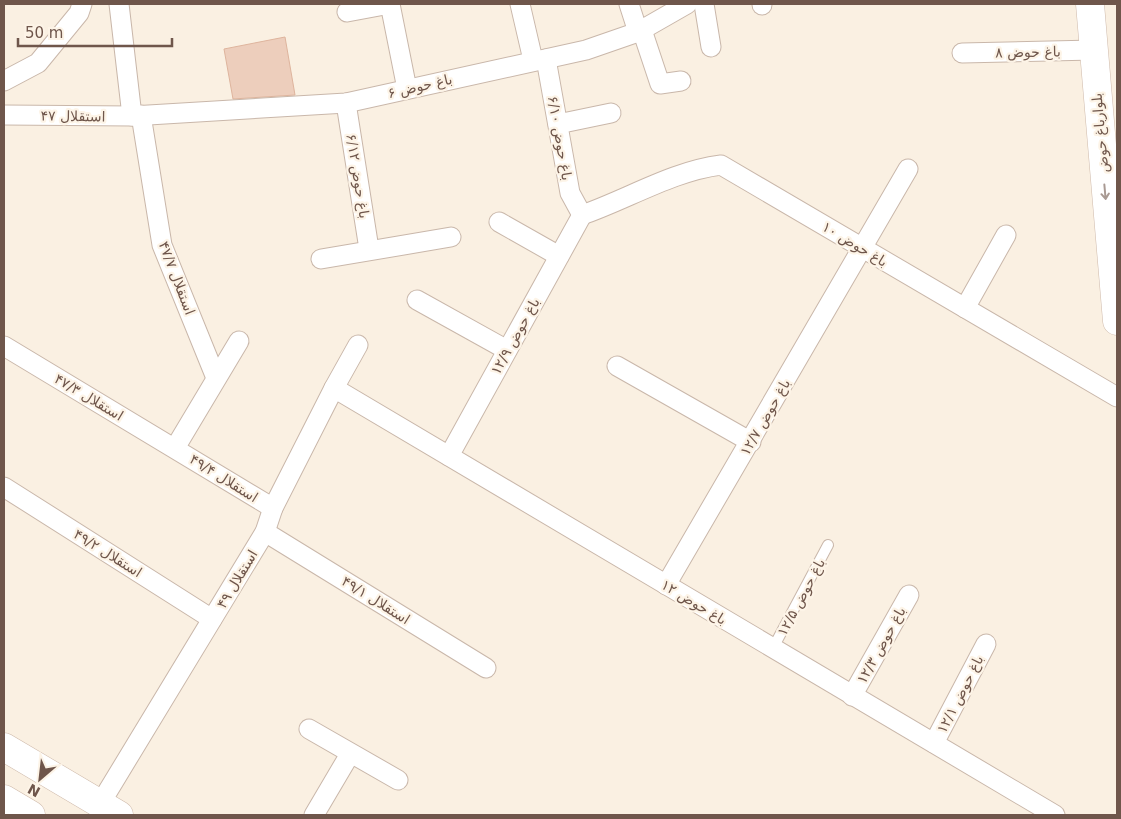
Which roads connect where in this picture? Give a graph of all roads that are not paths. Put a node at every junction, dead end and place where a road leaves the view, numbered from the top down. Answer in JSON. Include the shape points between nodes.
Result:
{"nodes":[{"id":1,"x":82,"y":4,"type":"edge"},
{"id":2,"x":119,"y":4,"type":"edge"},
{"id":3,"x":520,"y":4,"type":"edge"},
{"id":4,"x":629,"y":4,"type":"edge"},
{"id":5,"x":687,"y":4,"type":"edge"},
{"id":6,"x":704,"y":4,"type":"edge"},
{"id":7,"x":1090,"y":4,"type":"edge"},
{"id":8,"x":347,"y":12,"type":"dead end"},
{"id":9,"x":640,"y":31,"type":"junction"},
{"id":10,"x":711,"y":47,"type":"dead end"},
{"id":11,"x":1094,"y":50,"type":"junction"},
{"id":12,"x":962,"y":53,"type":"dead end"},
{"id":13,"x":540,"y":60,"type":"junction"},
{"id":14,"x":4,"y":81,"type":"edge"},
{"id":15,"x":681,"y":81,"type":"dead end"},
{"id":16,"x":407,"y":89,"type":"junction"},
{"id":17,"x":346,"y":103,"type":"junction"},
{"id":18,"x":611,"y":113,"type":"dead end"},
{"id":19,"x":4,"y":115,"type":"edge"},
{"id":20,"x":137,"y":116,"type":"junction"},
{"id":21,"x":558,"y":124,"type":"junction"},
{"id":22,"x":908,"y":170,"type":"dead end"},
{"id":23,"x":582,"y":215,"type":"junction"},
{"id":24,"x":499,"y":222,"type":"dead end"},
{"id":25,"x":1006,"y":235,"type":"dead end"},
{"id":26,"x":452,"y":237,"type":"dead end"},
{"id":27,"x":1113,"y":241,"type":"edge"},
{"id":28,"x":862,"y":248,"type":"junction"},
{"id":29,"x":369,"y":250,"type":"junction"},
{"id":30,"x":559,"y":256,"type":"junction"},
{"id":31,"x":321,"y":259,"type":"dead end"},
{"id":32,"x":417,"y":300,"type":"dead end"},
{"id":33,"x":965,"y":308,"type":"junction"},
{"id":34,"x":1117,"y":321,"type":"edge"},
{"id":35,"x":238,"y":341,"type":"dead end"},
{"id":36,"x":358,"y":345,"type":"dead end"},
{"id":37,"x":4,"y":346,"type":"edge"},
{"id":38,"x":507,"y":350,"type":"junction"},
{"id":39,"x":617,"y":366,"type":"dead end"},
{"id":40,"x":216,"y":378,"type":"junction"},
{"id":41,"x":334,"y":388,"type":"junction"},
{"id":42,"x":1117,"y":397,"type":"edge"},
{"id":43,"x":751,"y":442,"type":"junction"},
{"id":44,"x":175,"y":448,"type":"junction"},
{"id":45,"x":449,"y":456,"type":"junction"},
{"id":46,"x":4,"y":487,"type":"edge"},
{"id":47,"x":273,"y":508,"type":"junction"},
{"id":48,"x":265,"y":532,"type":"junction"},
{"id":49,"x":828,"y":545,"type":"dead end"},
{"id":50,"x":666,"y":585,"type":"junction"},
{"id":51,"x":909,"y":595,"type":"dead end"},
{"id":52,"x":212,"y":618,"type":"junction"},
{"id":53,"x":986,"y":644,"type":"dead end"},
{"id":54,"x":773,"y":648,"type":"junction"},
{"id":55,"x":486,"y":668,"type":"dead end"},
{"id":56,"x":852,"y":696,"type":"junction"},
{"id":57,"x":309,"y":729,"type":"dead end"},
{"id":58,"x":934,"y":743,"type":"junction"},
{"id":59,"x":4,"y":747,"type":"edge"},
{"id":60,"x":350,"y":754,"type":"junction"},
{"id":61,"x":398,"y":780,"type":"dead end"},
{"id":62,"x":4,"y":799,"type":"edge"},
{"id":63,"x":109,"y":810,"type":"edge"},
{"id":64,"x":31,"y":815,"type":"edge"},
{"id":65,"x":314,"y":815,"type":"edge"},
{"id":66,"x":1055,"y":815,"type":"edge"}],
"edges":[{"from":1,"to":14,"type":"street","via":[[38,63]]},
{"from":2,"to":20,"type":"street","name":"۴۷/۷ استقلال"},
{"from":3,"to":13,"type":"street","name":"۶/۱۰ باغ حوض"},
{"from":4,"to":9,"type":"street"},
{"from":5,"to":9,"type":"street","name":"۶ باغ حوض"},
{"from":6,"to":10,"type":"street"},
{"from":7,"to":11,"type":"main road","name":"بلوارباغ حوض"},
{"from":8,"to":16,"type":"street","via":[[390,4]]},
{"from":9,"to":13,"type":"street","name":"۶ باغ حوض","via":[[586,50]]},
{"from":9,"to":15,"type":"street","via":[[660,84]]},
{"from":11,"to":12,"type":"street","name":"۸ باغ حوض"},
{"from":11,"to":27,"type":"main road","name":"بلوارباغ حوض","one_way":true},
{"from":13,"to":16,"type":"street","name":"۶ باغ حوض"},
{"from":13,"to":21,"type":"street","name":"۶/۱۰ باغ حوض"},
{"from":16,"to":17,"type":"street","name":"۶ باغ حوض"},
{"from":17,"to":20,"type":"street","name":"۶ باغ حوض"},
{"from":17,"to":29,"type":"street","name":"۶/۱۲ باغ حوض"},
{"from":18,"to":21,"type":"street"},
{"from":19,"to":20,"type":"street","name":"۴۷ استقلال"},
{"from":20,"to":40,"type":"street","name":"۴۷/۷ استقلال","via":[[162,245]]},
{"from":21,"to":23,"type":"street","name":"۶/۱۰ باغ حوض","via":[[570,193]]},
{"from":22,"to":28,"type":"street","name":"۱۲/۷ باغ حوض"},
{"from":23,"to":28,"type":"street","name":"۱۰ باغ حوض","via":[[698,168],[721,164]]},
{"from":23,"to":30,"type":"street","name":"۱۲/۹ باغ حوض"},
{"from":24,"to":30,"type":"street"},
{"from":25,"to":33,"type":"street"},
{"from":26,"to":29,"type":"street"},
{"from":27,"to":34,"type":"main road","name":"بلوارباغ حوض"},
{"from":28,"to":33,"type":"street","name":"۱۰ باغ حوض"},
{"from":28,"to":43,"type":"street","name":"۱۲/۷ باغ حوض"},
{"from":29,"to":31,"type":"street"},
{"from":30,"to":38,"type":"street","name":"۱۲/۹ باغ حوض"},
{"from":32,"to":38,"type":"street"},
{"from":33,"to":42,"type":"street","name":"۱۰ باغ حوض"},
{"from":35,"to":40,"type":"street"},
{"from":36,"to":41,"type":"street","name":"۴۹ استقلال"},
{"from":37,"to":44,"type":"street","name":"۴۷/۳ استقلال"},
{"from":38,"to":45,"type":"street","name":"۱۲/۹ باغ حوض"},
{"from":39,"to":43,"type":"street"},
{"from":40,"to":44,"type":"street"},
{"from":41,"to":45,"type":"street","name":"۱۲ باغ حوض"},
{"from":41,"to":47,"type":"street","name":"۴۹ استقلال"},
{"from":43,"to":50,"type":"street","name":"۱۲/۷ باغ حوض"},
{"from":44,"to":47,"type":"street","name":"۴۹/۴ استقلال"},
{"from":45,"to":50,"type":"street","name":"۱۲ باغ حوض"},
{"from":46,"to":52,"type":"street","name":"۴۹/۲ استقلال"},
{"from":47,"to":48,"type":"street","name":"۴۹ استقلال"},
{"from":48,"to":52,"type":"street","name":"۴۹ استقلال"},
{"from":48,"to":55,"type":"street","name":"۴۹/۱ استقلال"},
{"from":49,"to":54,"type":"lane","name":"۱۲/۵ باغ حوض"},
{"from":50,"to":54,"type":"street","name":"۱۲ باغ حوض"},
{"from":51,"to":56,"type":"street","name":"۱۲/۳ باغ حوض"},
{"from":52,"to":63,"type":"street","name":"۴۹ استقلال"},
{"from":53,"to":58,"type":"street","name":"۱۲/۱ باغ حوض"},
{"from":54,"to":56,"type":"street","name":"۱۲ باغ حوض"},
{"from":56,"to":58,"type":"street","name":"۱۲ باغ حوض"},
{"from":57,"to":60,"type":"street"},
{"from":58,"to":66,"type":"street","name":"۱۲ باغ حوض"},
{"from":59,"to":63,"type":"main road"},
{"from":60,"to":61,"type":"street"},
{"from":60,"to":65,"type":"street"},
{"from":62,"to":64,"type":"main road"}]}
